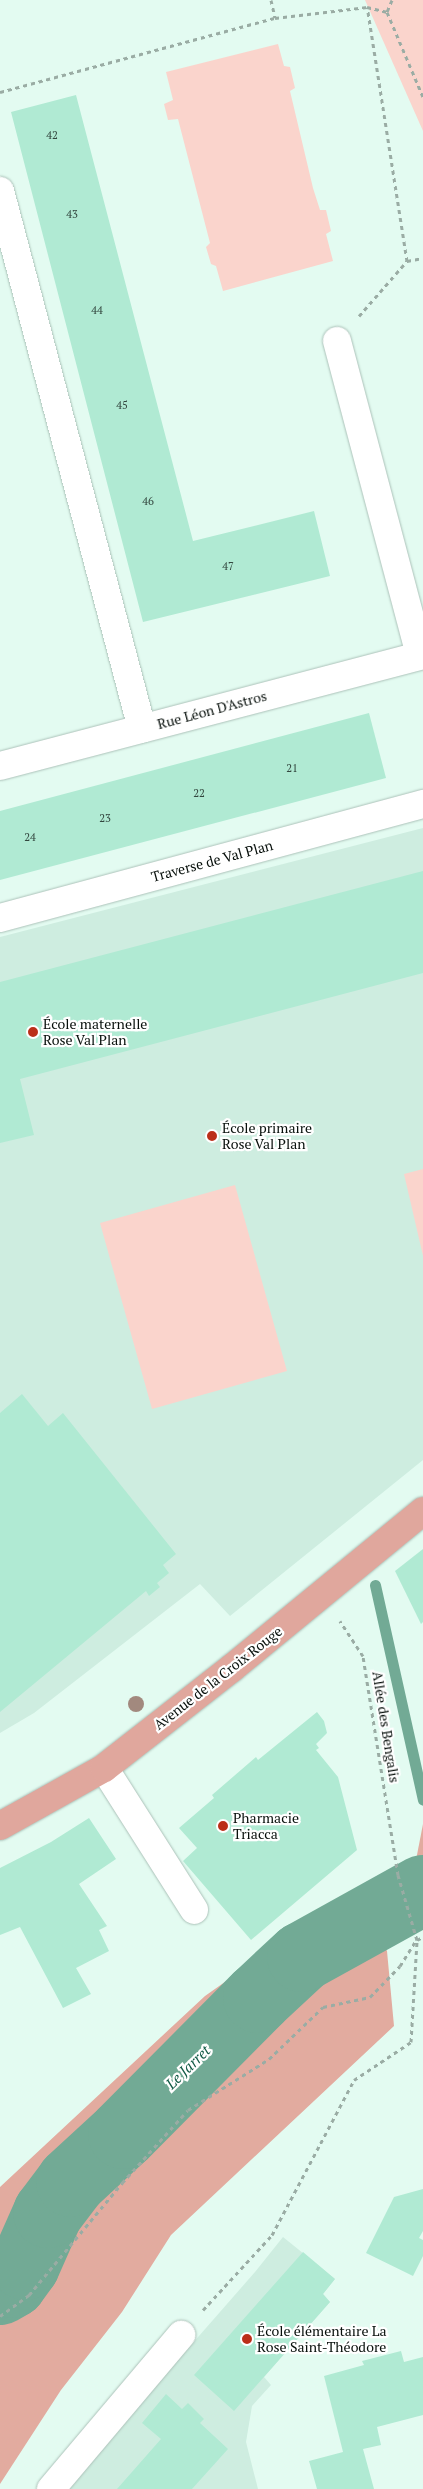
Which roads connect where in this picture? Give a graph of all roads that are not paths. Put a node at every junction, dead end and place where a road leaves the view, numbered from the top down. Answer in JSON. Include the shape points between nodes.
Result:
{"nodes":[{"id":1,"x":0,"y":191,"type":"edge"},
{"id":2,"x":337,"y":341,"type":"road end"},
{"id":3,"x":422,"y":655,"type":"edge"},
{"id":4,"x":142,"y":729,"type":"junction"},
{"id":5,"x":0,"y":766,"type":"edge"},
{"id":6,"x":423,"y":804,"type":"edge"},
{"id":7,"x":0,"y":918,"type":"edge"},
{"id":8,"x":423,"y":1511,"type":"edge"},
{"id":9,"x":104,"y":1768,"type":"junction"},
{"id":10,"x":0,"y":1826,"type":"edge"},
{"id":11,"x":194,"y":1910,"type":"dead end"},
{"id":12,"x":181,"y":2335,"type":"road end"},
{"id":13,"x":51,"y":2489,"type":"edge"}],
"edges":[{"from":1,"to":4,"type":"street"},
{"from":2,"to":3,"type":"street"},
{"from":3,"to":4,"type":"street","name":"Rue Léon D'Astros"},
{"from":4,"to":5,"type":"street","name":"Rue Léon D'Astros"},
{"from":6,"to":7,"type":"street","name":"Traverse de Val Plan"},
{"from":8,"to":9,"type":"main road","name":"Avenue de la Croix Rouge"},
{"from":9,"to":10,"type":"main road","name":"Avenue de la Croix Rouge"},
{"from":9,"to":11,"type":"street"},
{"from":12,"to":13,"type":"street"}]}
